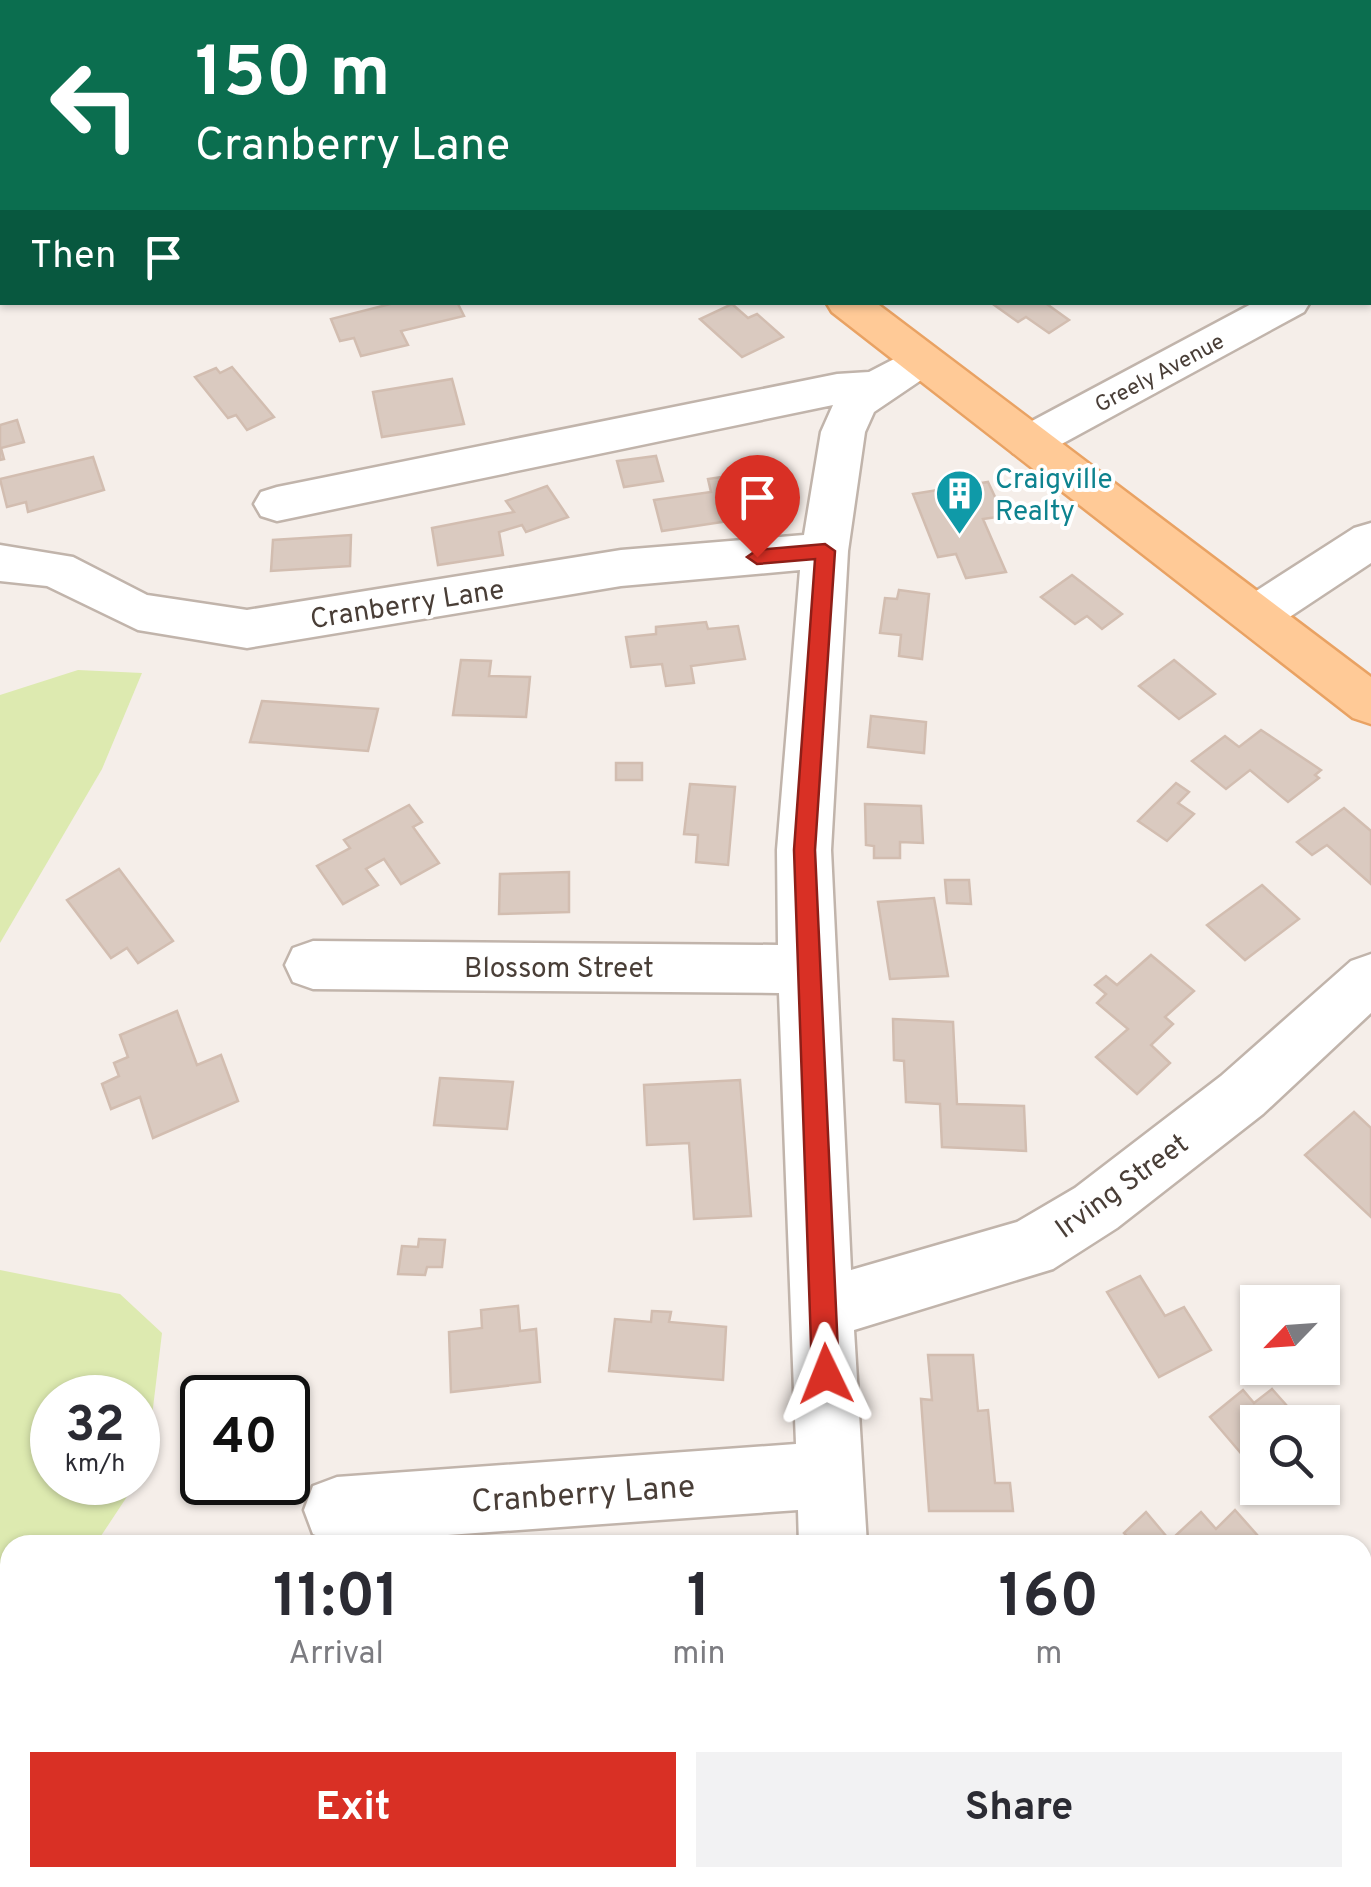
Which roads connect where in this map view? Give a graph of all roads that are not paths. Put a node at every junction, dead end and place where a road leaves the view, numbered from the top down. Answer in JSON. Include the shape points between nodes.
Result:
{"nodes":[{"id":1,"x":852,"y":305,"type":"edge"},
{"id":2,"x":1282,"y":305,"type":"edge"},
{"id":3,"x":921,"y":360,"type":"junction"},
{"id":4,"x":875,"y":387,"type":"junction"},
{"id":5,"x":1029,"y":442,"type":"junction"},
{"id":6,"x":277,"y":504,"type":"dead end"},
{"id":7,"x":1371,"y":540,"type":"edge"},
{"id":8,"x":825,"y":551,"type":"junction"},
{"id":9,"x":0,"y":563,"type":"edge"},
{"id":10,"x":1256,"y":615,"type":"junction"},
{"id":11,"x":1371,"y":704,"type":"edge"},
{"id":12,"x":312,"y":966,"type":"dead end"},
{"id":13,"x":806,"y":969,"type":"junction"},
{"id":14,"x":1371,"y":978,"type":"edge"},
{"id":15,"x":824,"y":1308,"type":"junction"},
{"id":16,"x":829,"y":1475,"type":"junction"},
{"id":17,"x":337,"y":1510,"type":"dead end"},
{"id":18,"x":832,"y":1535,"type":"edge"}],
"edges":[{"from":1,"to":3,"type":"main road"},
{"from":2,"to":5,"type":"street","name":"Greely Avenue"},
{"from":3,"to":4,"type":"street"},
{"from":3,"to":5,"type":"main road"},
{"from":4,"to":6,"type":"street","via":[[837,389]]},
{"from":4,"to":8,"type":"street","via":[[855,404],[843,432]]},
{"from":5,"to":10,"type":"main road"},
{"from":7,"to":10,"type":"street"},
{"from":8,"to":9,"type":"street","name":"Cranberry Lane","via":[[621,568],[247,629],[138,612],[56,569]]},
{"from":8,"to":13,"type":"street","via":[[804,850]]},
{"from":10,"to":11,"type":"main road"},
{"from":12,"to":13,"type":"street","name":"Blossom Street"},
{"from":13,"to":15,"type":"street"},
{"from":14,"to":15,"type":"street","name":"Irving Street","via":[[1242,1095],[1096,1208],[1031,1248]]},
{"from":15,"to":16,"type":"street"},
{"from":16,"to":17,"type":"street","name":"Cranberry Lane"},
{"from":16,"to":18,"type":"street"}]}
